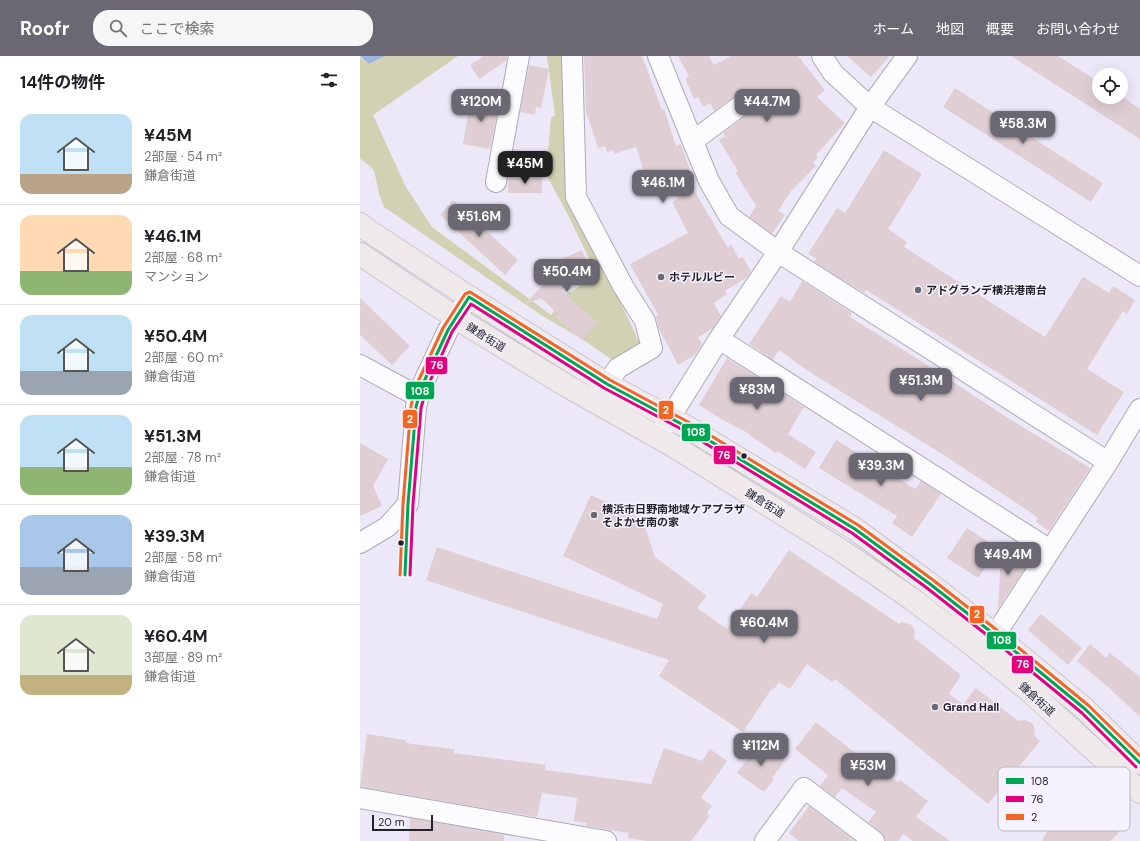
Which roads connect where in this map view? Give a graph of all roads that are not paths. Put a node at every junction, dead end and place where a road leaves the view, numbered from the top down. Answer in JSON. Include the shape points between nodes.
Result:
{"nodes":[{"id":1,"x":519,"y":56,"type":"edge"},
{"id":2,"x":572,"y":56,"type":"edge"},
{"id":3,"x":658,"y":56,"type":"edge"},
{"id":4,"x":822,"y":56,"type":"edge"},
{"id":5,"x":907,"y":56,"type":"edge"},
{"id":6,"x":740,"y":106,"type":"dead end"},
{"id":7,"x":870,"y":107,"type":"junction"},
{"id":8,"x":693,"y":141,"type":"junction"},
{"id":9,"x":496,"y":182,"type":"dead end"},
{"id":10,"x":360,"y":224,"type":"edge"},
{"id":11,"x":778,"y":252,"type":"junction"},
{"id":12,"x":360,"y":254,"type":"edge"},
{"id":13,"x":1140,"y":276,"type":"edge"},
{"id":14,"x":469,"y":297,"type":"junction"},
{"id":15,"x":456,"y":318,"type":"junction"},
{"id":16,"x":719,"y":339,"type":"junction"},
{"id":17,"x":360,"y":365,"type":"edge"},
{"id":18,"x":607,"y":384,"type":"junction"},
{"id":19,"x":419,"y":397,"type":"junction"},
{"id":20,"x":1140,"y":409,"type":"edge"},
{"id":21,"x":670,"y":418,"type":"junction"},
{"id":22,"x":658,"y":437,"type":"junction"},
{"id":23,"x":1108,"y":462,"type":"junction"},
{"id":24,"x":360,"y":542,"type":"edge"},
{"id":25,"x":1050,"y":550,"type":"junction"},
{"id":26,"x":995,"y":635,"type":"junction"},
{"id":27,"x":1140,"y":763,"type":"edge"},
{"id":28,"x":1113,"y":767,"type":"edge"},
{"id":29,"x":1130,"y":783,"type":"edge"},
{"id":30,"x":1140,"y":792,"type":"edge"},
{"id":31,"x":360,"y":798,"type":"edge"},
{"id":32,"x":606,"y":841,"type":"edge"},
{"id":33,"x":765,"y":841,"type":"edge"},
{"id":34,"x":874,"y":841,"type":"edge"}],
"edges":[{"from":1,"to":9,"type":"street"},
{"from":2,"to":18,"type":"street","via":[[576,197],[623,286],[645,321],[652,348],[618,368]]},
{"from":3,"to":8,"type":"street"},
{"from":4,"to":7,"type":"street","via":[[833,73]]},
{"from":5,"to":7,"type":"street"},
{"from":6,"to":8,"type":"street"},
{"from":7,"to":11,"type":"street"},
{"from":7,"to":13,"type":"street"},
{"from":8,"to":11,"type":"street","via":[[709,181],[729,216]]},
{"from":10,"to":14,"type":"main road","name":"鎌倉街道"},
{"from":11,"to":16,"type":"street"},
{"from":11,"to":23,"type":"street"},
{"from":12,"to":15,"type":"main road","name":"鎌倉街道"},
{"from":14,"to":15,"type":"street"},
{"from":14,"to":18,"type":"main road","name":"鎌倉街道"},
{"from":15,"to":19,"type":"street","via":[[448,330]]},
{"from":15,"to":22,"type":"main road","name":"鎌倉街道","via":[[566,386]]},
{"from":16,"to":21,"type":"street"},
{"from":16,"to":25,"type":"street"},
{"from":17,"to":19,"type":"street"},
{"from":18,"to":21,"type":"main road","name":"鎌倉街道"},
{"from":19,"to":24,"type":"street","via":[[416,406],[408,504],[387,527]]},
{"from":20,"to":23,"type":"street"},
{"from":21,"to":22,"type":"street"},
{"from":21,"to":26,"type":"main road","name":"鎌倉街道","via":[[855,530]]},
{"from":22,"to":28,"type":"main road","name":"鎌倉街道","via":[[842,551],[912,599],[1027,689]]},
{"from":23,"to":25,"type":"street"},
{"from":25,"to":26,"type":"street"},
{"from":26,"to":27,"type":"main road","name":"鎌倉街道","via":[[1084,710]]},
{"from":29,"to":30,"type":"main road","name":"鎌倉街道"},
{"from":31,"to":32,"type":"street"},
{"from":33,"to":34,"type":"street","via":[[804,788]]}]}
